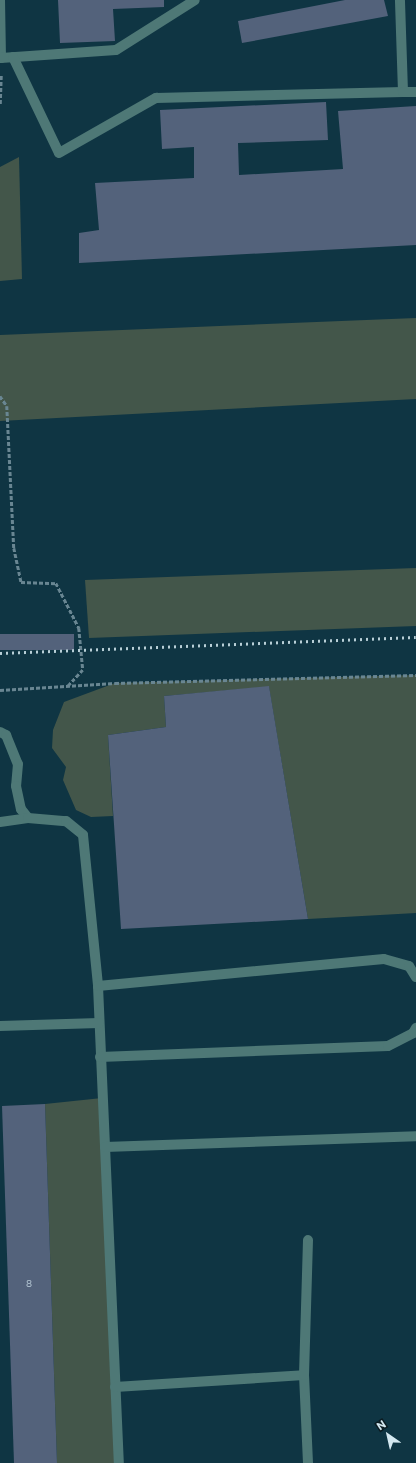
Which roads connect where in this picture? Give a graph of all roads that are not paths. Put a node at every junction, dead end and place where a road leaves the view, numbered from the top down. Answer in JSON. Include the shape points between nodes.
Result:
{"nodes":[{"id":1,"x":0,"y":0,"type":"edge"},
{"id":2,"x":195,"y":0,"type":"edge"},
{"id":3,"x":400,"y":0,"type":"edge"},
{"id":4,"x":13,"y":57,"type":"junction"},
{"id":5,"x":403,"y":92,"type":"junction"},
{"id":6,"x":416,"y":92,"type":"edge"},
{"id":7,"x":0,"y":732,"type":"edge"},
{"id":8,"x":28,"y":818,"type":"junction"},
{"id":9,"x":0,"y":822,"type":"edge"},
{"id":10,"x":416,"y":977,"type":"edge"},
{"id":11,"x":98,"y":986,"type":"junction"},
{"id":12,"x":99,"y":1023,"type":"junction"},
{"id":13,"x":0,"y":1026,"type":"edge"},
{"id":14,"x":416,"y":1028,"type":"edge"},
{"id":15,"x":100,"y":1057,"type":"junction"},
{"id":16,"x":416,"y":1136,"type":"edge"},
{"id":17,"x":105,"y":1147,"type":"junction"},
{"id":18,"x":308,"y":1240,"type":"dead end"},
{"id":19,"x":304,"y":1375,"type":"junction"},
{"id":20,"x":115,"y":1387,"type":"junction"},
{"id":21,"x":119,"y":1463,"type":"edge"},
{"id":22,"x":308,"y":1463,"type":"edge"}],
"edges":[{"from":1,"to":4,"type":"street","via":[[1,58]]},
{"from":2,"to":4,"type":"street","via":[[116,50]]},
{"from":3,"to":5,"type":"street"},
{"from":4,"to":5,"type":"street","via":[[60,153],[156,98]]},
{"from":5,"to":6,"type":"street"},
{"from":7,"to":8,"type":"street","via":[[6,735],[18,764],[16,786],[20,809]]},
{"from":8,"to":9,"type":"street"},
{"from":8,"to":11,"type":"street","via":[[66,821],[83,834]]},
{"from":10,"to":11,"type":"street","via":[[409,966],[384,959]]},
{"from":11,"to":12,"type":"street"},
{"from":12,"to":13,"type":"street"},
{"from":12,"to":15,"type":"street"},
{"from":14,"to":15,"type":"street","via":[[413,1033],[388,1046]]},
{"from":15,"to":17,"type":"street"},
{"from":16,"to":17,"type":"street"},
{"from":17,"to":20,"type":"street"},
{"from":18,"to":19,"type":"street"},
{"from":19,"to":20,"type":"street"},
{"from":19,"to":22,"type":"street"},
{"from":20,"to":21,"type":"street"}]}
